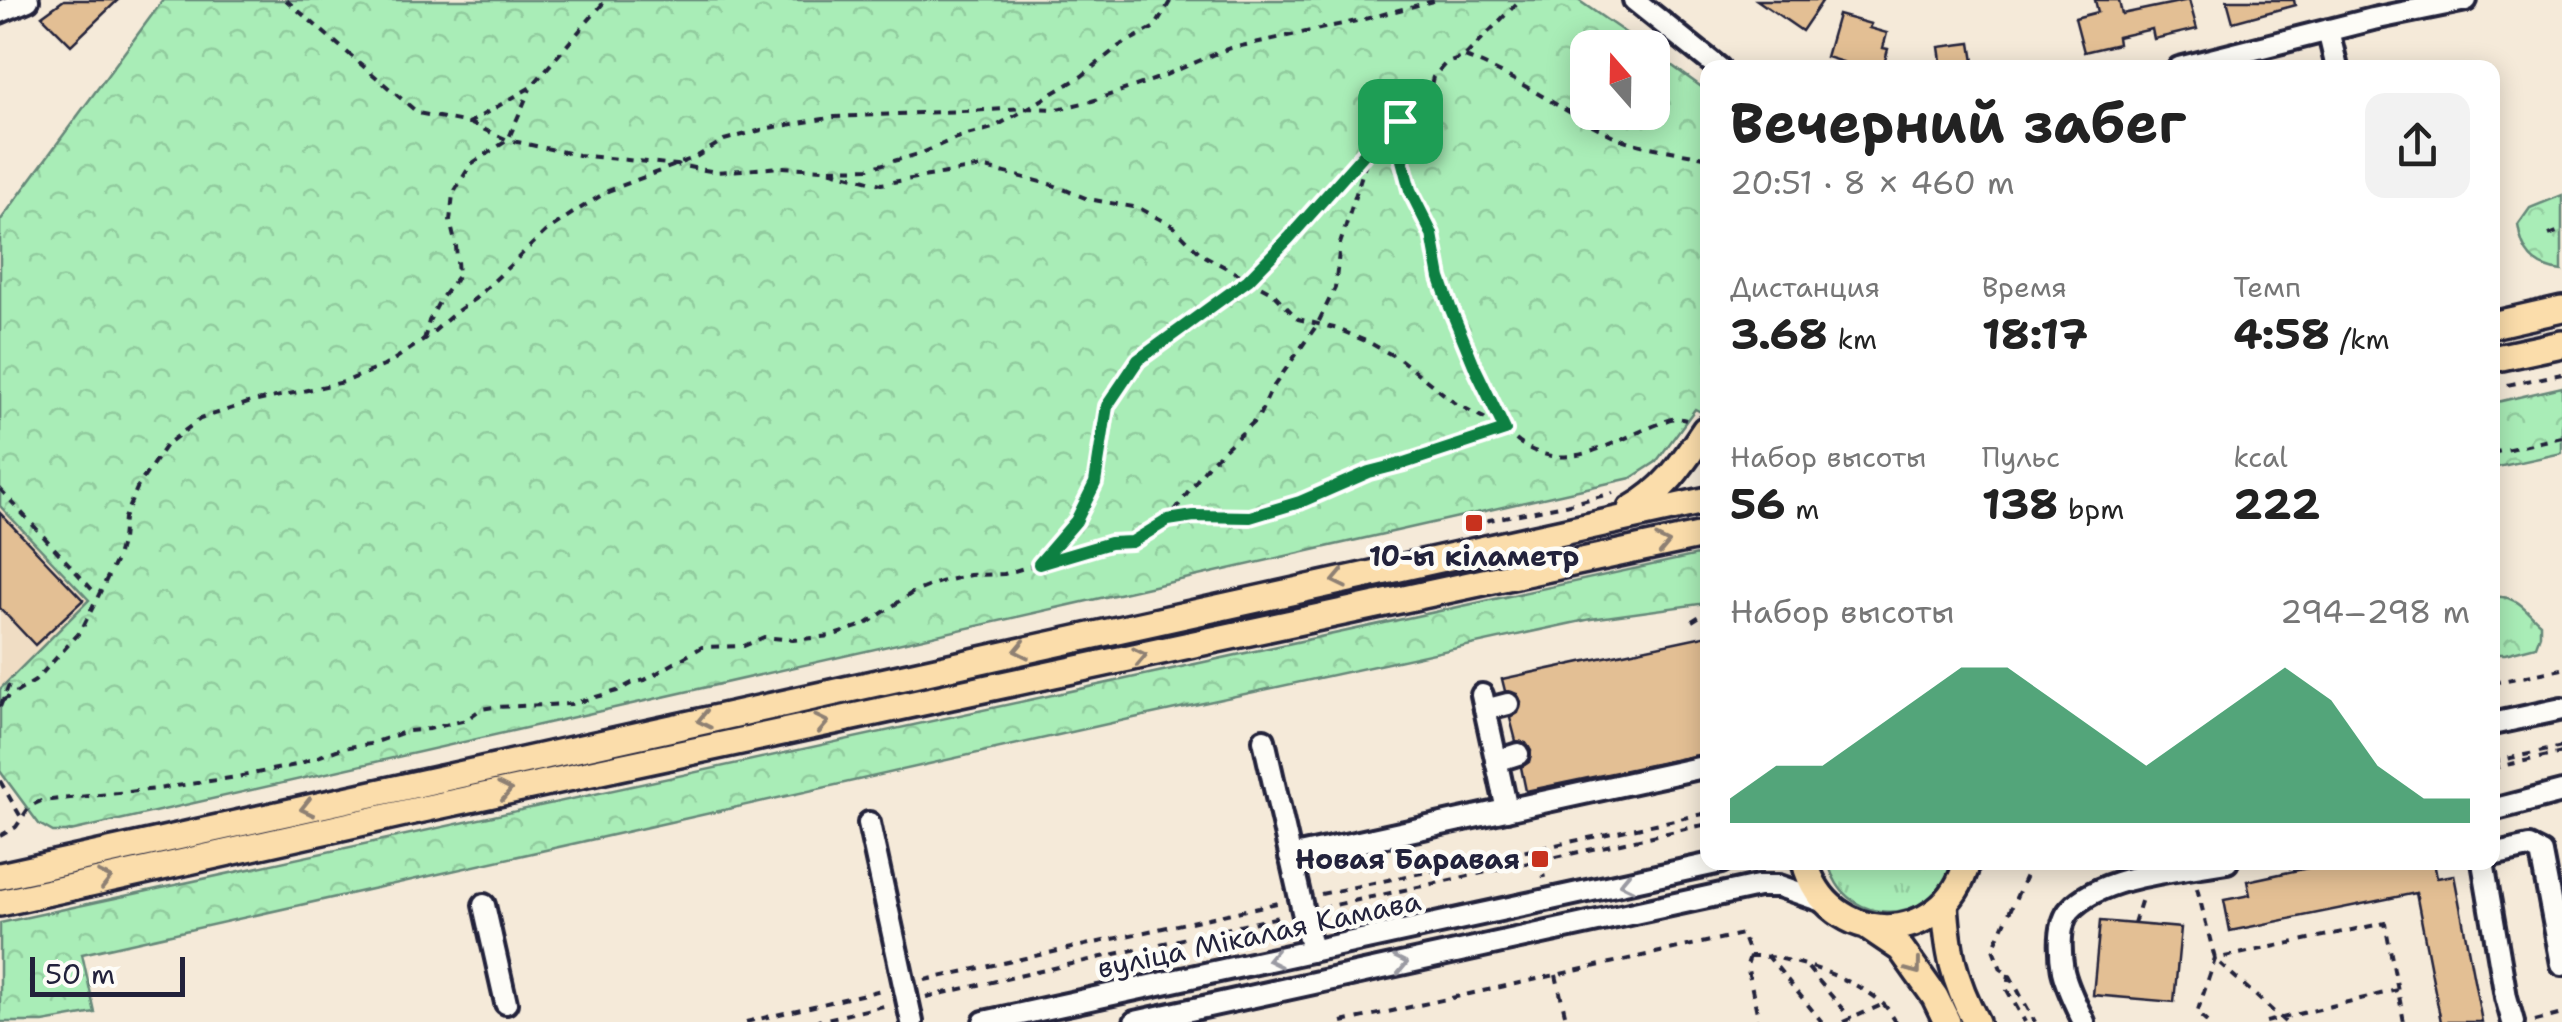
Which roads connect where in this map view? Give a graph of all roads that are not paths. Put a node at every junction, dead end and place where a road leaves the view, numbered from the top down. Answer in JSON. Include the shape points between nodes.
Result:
{"nodes":[{"id":1,"x":28,"y":0,"type":"edge"},
{"id":2,"x":1634,"y":0,"type":"edge"},
{"id":3,"x":2466,"y":0,"type":"edge"},
{"id":4,"x":2373,"y":10,"type":"edge"},
{"id":5,"x":0,"y":12,"type":"edge"},
{"id":6,"x":2328,"y":30,"type":"junction"},
{"id":7,"x":1709,"y":60,"type":"edge"},
{"id":8,"x":2210,"y":60,"type":"edge"},
{"id":9,"x":2335,"y":60,"type":"edge"},
{"id":10,"x":2562,"y":309,"type":"edge"},
{"id":11,"x":2500,"y":323,"type":"edge"},
{"id":12,"x":2562,"y":344,"type":"edge"},
{"id":13,"x":2500,"y":357,"type":"edge"},
{"id":14,"x":1700,"y":436,"type":"edge"},
{"id":15,"x":1700,"y":502,"type":"edge"},
{"id":16,"x":1612,"y":519,"type":"junction"},
{"id":17,"x":1700,"y":536,"type":"edge"},
{"id":18,"x":1508,"y":704,"type":"dead end"},
{"id":19,"x":2562,"y":709,"type":"edge"},
{"id":20,"x":2500,"y":722,"type":"edge"},
{"id":21,"x":1264,"y":740,"type":"dead end"},
{"id":22,"x":1518,"y":754,"type":"dead end"},
{"id":23,"x":1496,"y":761,"type":"junction"},
{"id":24,"x":1700,"y":768,"type":"edge"},
{"id":25,"x":2562,"y":792,"type":"edge"},
{"id":26,"x":2500,"y":808,"type":"edge"},
{"id":27,"x":1507,"y":810,"type":"junction"},
{"id":28,"x":869,"y":823,"type":"dead end"},
{"id":29,"x":2500,"y":854,"type":"edge"},
{"id":30,"x":1290,"y":857,"type":"junction"},
{"id":31,"x":1700,"y":867,"type":"edge"},
{"id":32,"x":2,"y":870,"type":"edge"},
{"id":33,"x":1807,"y":870,"type":"edge"},
{"id":34,"x":1967,"y":870,"type":"edge"},
{"id":35,"x":2181,"y":870,"type":"edge"},
{"id":36,"x":2484,"y":870,"type":"edge"},
{"id":37,"x":5,"y":902,"type":"edge"},
{"id":38,"x":1825,"y":902,"type":"junction"},
{"id":39,"x":1945,"y":903,"type":"junction"},
{"id":40,"x":484,"y":904,"type":"dead end"},
{"id":41,"x":1868,"y":926,"type":"junction"},
{"id":42,"x":1312,"y":951,"type":"junction"},
{"id":43,"x":2562,"y":964,"type":"edge"},
{"id":44,"x":506,"y":1003,"type":"dead end"},
{"id":45,"x":912,"y":1022,"type":"edge"},
{"id":46,"x":984,"y":1022,"type":"edge"},
{"id":47,"x":1134,"y":1022,"type":"edge"},
{"id":48,"x":1947,"y":1022,"type":"edge"},
{"id":49,"x":1976,"y":1022,"type":"edge"},
{"id":50,"x":2084,"y":1022,"type":"edge"},
{"id":51,"x":2513,"y":1022,"type":"edge"}],
"edges":[{"from":1,"to":5,"type":"street"},
{"from":2,"to":7,"type":"street"},
{"from":3,"to":4,"type":"street"},
{"from":4,"to":6,"type":"street"},
{"from":6,"to":8,"type":"street"},
{"from":6,"to":9,"type":"street"},
{"from":10,"to":11,"type":"main road"},
{"from":12,"to":13,"type":"main road"},
{"from":14,"to":16,"type":"main road","via":[[1666,484]]},
{"from":15,"to":16,"type":"main road"},
{"from":16,"to":32,"type":"main road","one_way":true},
{"from":37,"to":17,"type":"main road","one_way":true},
{"from":18,"to":23,"type":"street","via":[[1484,702]]},
{"from":19,"to":20,"type":"street"},
{"from":21,"to":30,"type":"street"},
{"from":22,"to":23,"type":"street"},
{"from":23,"to":27,"type":"street"},
{"from":24,"to":27,"type":"street"},
{"from":25,"to":26,"type":"street"},
{"from":27,"to":30,"type":"street"},
{"from":28,"to":45,"type":"street"},
{"from":29,"to":43,"type":"street","via":[[2529,847],[2541,853]]},
{"from":30,"to":42,"type":"street"},
{"from":31,"to":42,"type":"street","name":"вуліца Мікалая Камава","one_way":true},
{"from":32,"to":37,"type":"street"},
{"from":33,"to":38,"type":"main road"},
{"from":34,"to":39,"type":"main road"},
{"from":35,"to":50,"type":"street","via":[[2117,882],[2068,912],[2063,970]]},
{"from":36,"to":51,"type":"street"},
{"from":38,"to":41,"type":"main road"},
{"from":47,"to":38,"type":"street","one_way":true,"via":[[1758,886]]},
{"from":39,"to":41,"type":"main road","via":[[1908,925]]},
{"from":39,"to":49,"type":"main road","via":[[1952,965]]},
{"from":40,"to":44,"type":"street"},
{"from":41,"to":48,"type":"main road","one_way":true,"via":[[1900,949]]},
{"from":42,"to":46,"type":"street","name":"вуліца Мікалая Камава","one_way":true}]}
